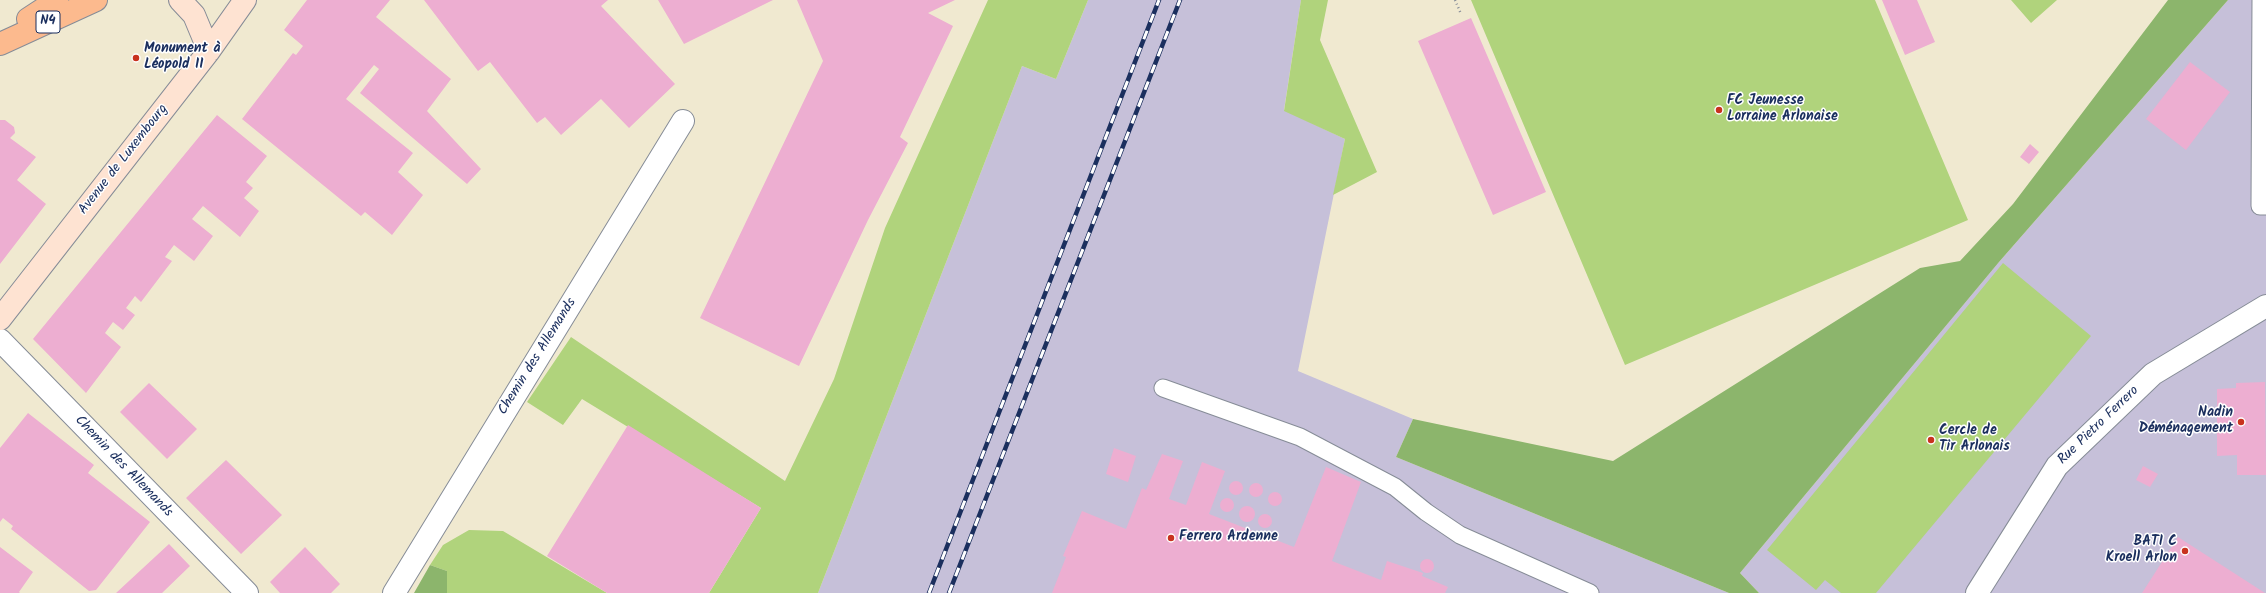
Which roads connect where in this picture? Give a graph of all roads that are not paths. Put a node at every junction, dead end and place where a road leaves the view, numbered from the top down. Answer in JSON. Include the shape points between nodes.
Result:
{"nodes":[{"id":1,"x":57,"y":0,"type":"edge"},
{"id":2,"x":96,"y":0,"type":"edge"},
{"id":3,"x":180,"y":0,"type":"edge"},
{"id":4,"x":2261,"y":0,"type":"edge"},
{"id":5,"x":248,"y":2,"type":"edge"},
{"id":6,"x":0,"y":38,"type":"edge"},
{"id":7,"x":0,"y":44,"type":"edge"},
{"id":8,"x":209,"y":51,"type":"junction"},
{"id":9,"x":683,"y":121,"type":"dead end"},
{"id":10,"x":2266,"y":206,"type":"edge"},
{"id":11,"x":2266,"y":306,"type":"edge"},
{"id":12,"x":0,"y":319,"type":"edge"},
{"id":13,"x":0,"y":340,"type":"edge"},
{"id":14,"x":1163,"y":388,"type":"dead end"},
{"id":15,"x":247,"y":593,"type":"edge"},
{"id":16,"x":394,"y":593,"type":"edge"},
{"id":17,"x":1590,"y":593,"type":"edge"},
{"id":18,"x":1977,"y":593,"type":"edge"}],
"edges":[{"from":1,"to":6,"type":"main road","number":"N4"},
{"from":2,"to":7,"type":"main road","number":"N4"},
{"from":3,"to":8,"type":"main road","via":[[194,15]]},
{"from":4,"to":10,"type":"lane","via":[[2260,206]]},
{"from":5,"to":8,"type":"main road","name":"Avenue de Luxembourg"},
{"from":8,"to":12,"type":"main road","name":"Avenue de Luxembourg"},
{"from":9,"to":16,"type":"street","name":"Chemin des Allemands"},
{"from":11,"to":18,"type":"street","name":"Rue Pietro Ferrero","via":[[2153,374],[2057,466]]},
{"from":13,"to":15,"type":"street","name":"Chemin des Allemands"},
{"from":14,"to":17,"type":"lane","via":[[1300,437],[1395,487],[1460,535]]}]}
